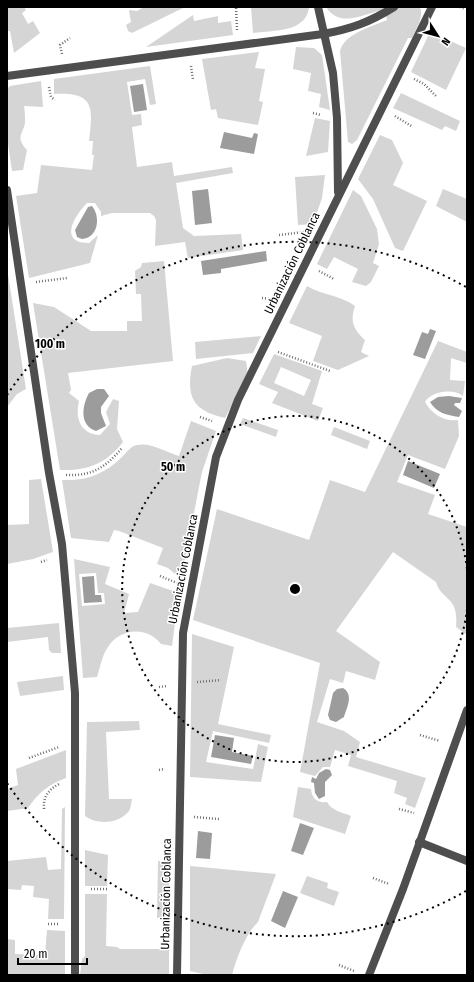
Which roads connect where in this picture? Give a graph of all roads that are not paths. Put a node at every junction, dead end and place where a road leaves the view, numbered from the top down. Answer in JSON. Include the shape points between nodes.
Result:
{"nodes":[{"id":1,"x":318,"y":7,"type":"edge"},
{"id":2,"x":394,"y":7,"type":"edge"},
{"id":3,"x":432,"y":7,"type":"edge"},
{"id":4,"x":323,"y":34,"type":"junction"},
{"id":5,"x":7,"y":76,"type":"edge"},
{"id":6,"x":7,"y":190,"type":"edge"},
{"id":7,"x":338,"y":195,"type":"junction"},
{"id":8,"x":467,"y":710,"type":"edge"},
{"id":9,"x":419,"y":842,"type":"junction"},
{"id":10,"x":467,"y":861,"type":"edge"},
{"id":11,"x":74,"y":975,"type":"edge"},
{"id":12,"x":177,"y":975,"type":"edge"},
{"id":13,"x":368,"y":975,"type":"edge"}],
"edges":[{"from":1,"to":4,"type":"street","name":"Urbanización Coblanca"},
{"from":2,"to":4,"type":"street","via":[[352,28]]},
{"from":3,"to":7,"type":"street","name":"Urbanización Coblanca"},
{"from":4,"to":5,"type":"street"},
{"from":4,"to":7,"type":"street","name":"Urbanización Coblanca","via":[[333,73],[337,118]]},
{"from":6,"to":11,"type":"street","via":[[63,555],[76,693]]},
{"from":7,"to":12,"type":"street","name":"Urbanización Coblanca","via":[[238,400],[216,457],[183,633]]},
{"from":8,"to":9,"type":"street"},
{"from":9,"to":10,"type":"street"},
{"from":9,"to":13,"type":"street"}]}
